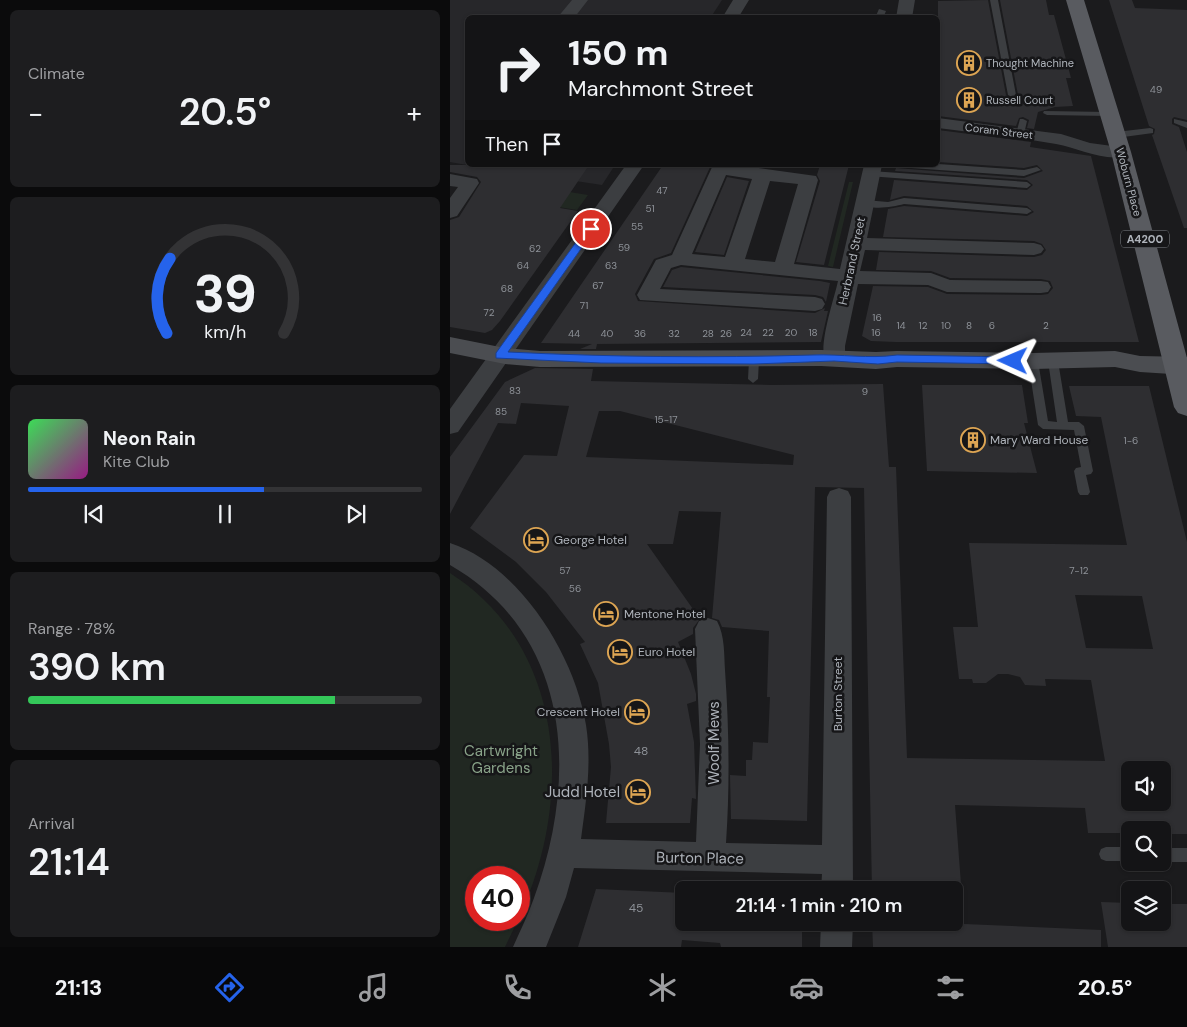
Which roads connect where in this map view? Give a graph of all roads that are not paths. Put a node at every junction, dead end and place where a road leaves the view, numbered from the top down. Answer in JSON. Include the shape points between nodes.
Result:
{"nodes":[{"id":1,"x":580,"y":0,"type":"edge"},
{"id":2,"x":741,"y":0,"type":"edge"},
{"id":3,"x":907,"y":0,"type":"edge"},
{"id":4,"x":994,"y":0,"type":"edge"},
{"id":5,"x":1075,"y":0,"type":"edge"},
{"id":6,"x":568,"y":15,"type":"edge"},
{"id":7,"x":732,"y":15,"type":"edge"},
{"id":8,"x":904,"y":15,"type":"edge"},
{"id":9,"x":1012,"y":94,"type":"dead end"},
{"id":10,"x":1048,"y":113,"type":"dead end"},
{"id":11,"x":1109,"y":114,"type":"junction"},
{"id":12,"x":1177,"y":122,"type":"dead end"},
{"id":13,"x":940,"y":123,"type":"edge"},
{"id":14,"x":1185,"y":129,"type":"edge"},
{"id":15,"x":1150,"y":131,"type":"dead end"},
{"id":16,"x":1119,"y":143,"type":"junction"},
{"id":17,"x":634,"y":167,"type":"edge"},
{"id":18,"x":939,"y":167,"type":"edge"},
{"id":19,"x":872,"y":169,"type":"edge"},
{"id":20,"x":1037,"y":170,"type":"dead end"},
{"id":21,"x":763,"y":175,"type":"junction"},
{"id":22,"x":450,"y":180,"type":"edge"},
{"id":23,"x":1027,"y":184,"type":"dead end"},
{"id":24,"x":865,"y":203,"type":"junction"},
{"id":25,"x":1027,"y":211,"type":"dead end"},
{"id":26,"x":450,"y":212,"type":"edge"},
{"id":27,"x":856,"y":244,"type":"junction"},
{"id":28,"x":1034,"y":249,"type":"dead end"},
{"id":29,"x":680,"y":259,"type":"junction"},
{"id":30,"x":733,"y":264,"type":"junction"},
{"id":31,"x":783,"y":268,"type":"junction"},
{"id":32,"x":849,"y":276,"type":"junction"},
{"id":33,"x":1041,"y":287,"type":"dead end"},
{"id":34,"x":814,"y":304,"type":"dead end"},
{"id":35,"x":450,"y":345,"type":"edge"},
{"id":36,"x":500,"y":355,"type":"junction"},
{"id":37,"x":834,"y":358,"type":"junction"},
{"id":38,"x":1043,"y":361,"type":"junction"},
{"id":39,"x":1182,"y":366,"type":"edge"},
{"id":40,"x":1187,"y":407,"type":"edge"},
{"id":41,"x":450,"y":426,"type":"edge"},
{"id":42,"x":1063,"y":426,"type":"junction"},
{"id":43,"x":1084,"y":492,"type":"dead end"},
{"id":44,"x":839,"y":497,"type":"dead end"},
{"id":45,"x":450,"y":552,"type":"edge"},
{"id":46,"x":708,"y":629,"type":"dead end"},
{"id":47,"x":562,"y":853,"type":"junction"},
{"id":48,"x":1106,"y":854,"type":"dead end"},
{"id":49,"x":1121,"y":854,"type":"edge"},
{"id":50,"x":1171,"y":855,"type":"edge"},
{"id":51,"x":1187,"y":855,"type":"edge"},
{"id":52,"x":710,"y":858,"type":"junction"},
{"id":53,"x":838,"y":860,"type":"junction"},
{"id":54,"x":838,"y":881,"type":"edge"},
{"id":55,"x":837,"y":931,"type":"edge"},
{"id":56,"x":529,"y":947,"type":"edge"},
{"id":57,"x":836,"y":947,"type":"edge"}],
"edges":[{"from":1,"to":6,"type":"street"},
{"from":2,"to":7,"type":"street"},
{"from":3,"to":8,"type":"street"},
{"from":4,"to":9,"type":"lane"},
{"from":5,"to":11,"type":"main road","name":"Woburn Place","number":"A4200"},
{"from":10,"to":11,"type":"lane"},
{"from":11,"to":16,"type":"main road","name":"Woburn Place","number":"A4200"},
{"from":12,"to":14,"type":"lane"},
{"from":13,"to":16,"type":"street","name":"Coram Street","via":[[1022,127],[1087,148]]},
{"from":15,"to":16,"type":"lane"},
{"from":16,"to":39,"type":"main road","name":"Woburn Place","number":"A4200","via":[[1155,276],[1164,324]]},
{"from":17,"to":36,"type":"street"},
{"from":18,"to":20,"type":"lane","via":[[1024,173]]},
{"from":19,"to":23,"type":"lane"},
{"from":19,"to":24,"type":"street","name":"Herbrand Street"},
{"from":21,"to":29,"type":"street","via":[[720,168]]},
{"from":21,"to":30,"type":"street"},
{"from":21,"to":31,"type":"street","via":[[809,180]]},
{"from":22,"to":26,"type":"street","via":[[470,183]]},
{"from":24,"to":25,"type":"lane","via":[[888,205],[904,202]]},
{"from":24,"to":27,"type":"street","name":"Herbrand Street"},
{"from":27,"to":28,"type":"street"},
{"from":27,"to":32,"type":"street","name":"Herbrand Street"},
{"from":29,"to":30,"type":"street"},
{"from":29,"to":34,"type":"street","via":[[663,264],[647,295]]},
{"from":30,"to":31,"type":"street"},
{"from":31,"to":32,"type":"street"},
{"from":32,"to":33,"type":"street","via":[[931,279],[948,286]]},
{"from":32,"to":37,"type":"street","name":"Herbrand Street"},
{"from":35,"to":36,"type":"street"},
{"from":36,"to":37,"type":"street","via":[[754,370]]},
{"from":36,"to":41,"type":"street"},
{"from":37,"to":38,"type":"street"},
{"from":38,"to":39,"type":"street","via":[[1115,359]]},
{"from":38,"to":42,"type":"lane"},
{"from":38,"to":42,"type":"lane","via":[[1044,425]]},
{"from":39,"to":40,"type":"main road","number":"A4200"},
{"from":42,"to":43,"type":"lane","via":[[1079,426],[1087,471],[1080,471]]},
{"from":44,"to":53,"type":"street","name":"Burton Street"},
{"from":45,"to":47,"type":"street","via":[[500,587],[540,637],[553,664],[572,725],[574,754],[573,785]]},
{"from":46,"to":52,"type":"street","name":"Woolf Mews","via":[[713,679],[714,814]]},
{"from":47,"to":52,"type":"street","name":"Burton Place"},
{"from":47,"to":56,"type":"street","via":[[553,894]]},
{"from":48,"to":49,"type":"lane"},
{"from":50,"to":51,"type":"lane"},
{"from":52,"to":53,"type":"street","name":"Burton Place"},
{"from":53,"to":54,"type":"street","name":"Burton Street"},
{"from":55,"to":57,"type":"street"}]}
